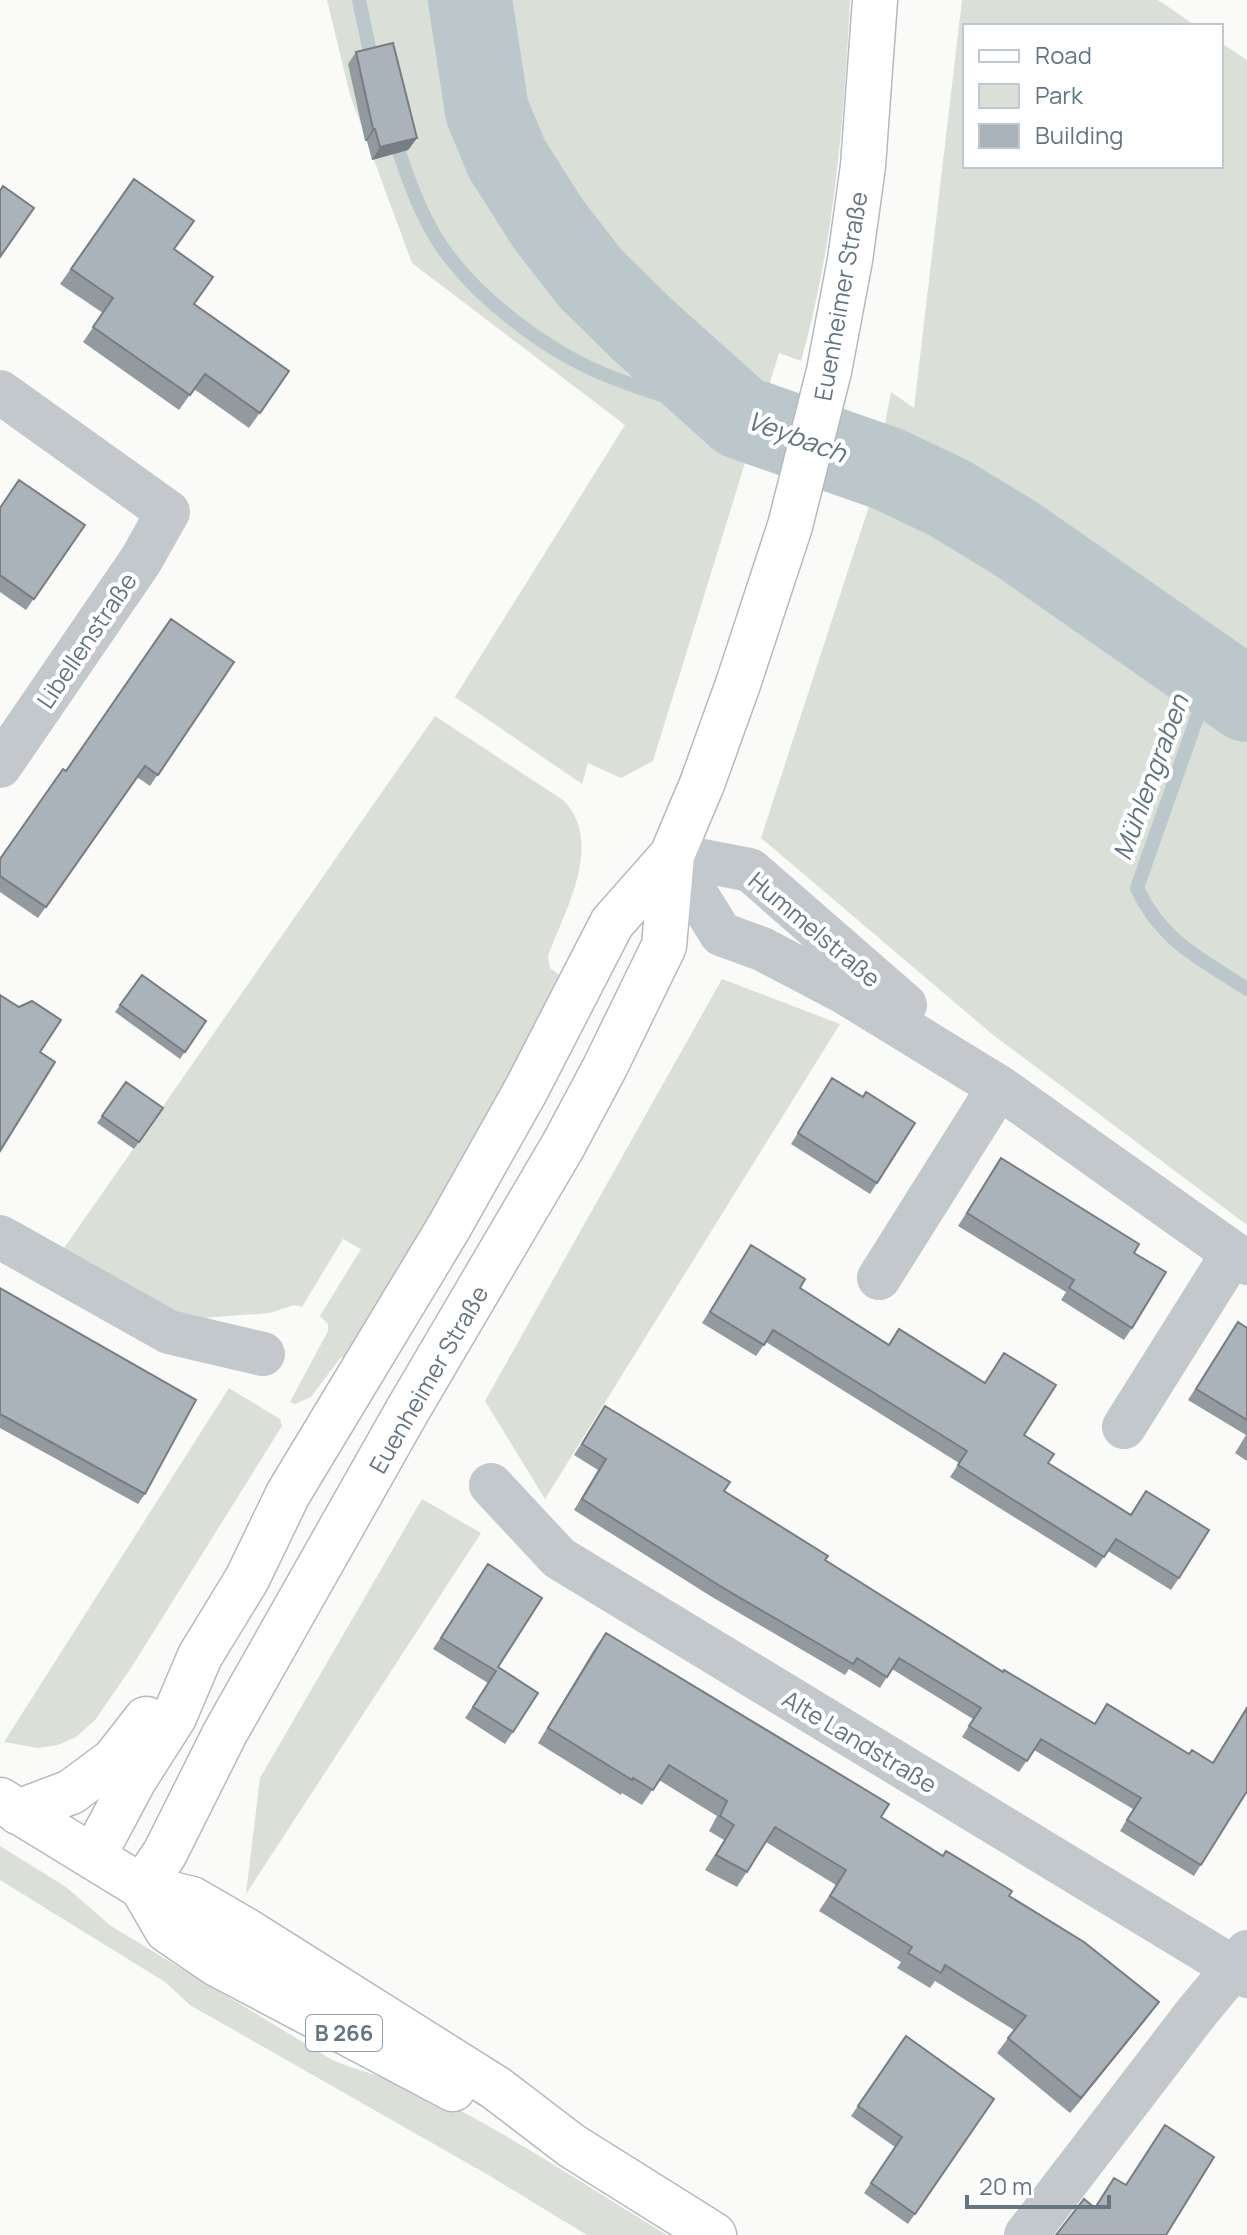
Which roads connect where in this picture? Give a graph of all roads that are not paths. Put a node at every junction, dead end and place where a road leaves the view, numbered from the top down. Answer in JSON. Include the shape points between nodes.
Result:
{"nodes":[{"id":1,"x":875,"y":0,"type":"edge"},
{"id":2,"x":0,"y":392,"type":"edge"},
{"id":3,"x":0,"y":766,"type":"edge"},
{"id":4,"x":672,"y":855,"type":"junction"},
{"id":5,"x":999,"y":1087,"type":"junction"},
{"id":6,"x":0,"y":1237,"type":"edge"},
{"id":7,"x":1240,"y":1258,"type":"edge"},
{"id":8,"x":879,"y":1278,"type":"dead end"},
{"id":9,"x":263,"y":1354,"type":"dead end"},
{"id":10,"x":1124,"y":1427,"type":"dead end"},
{"id":11,"x":491,"y":1485,"type":"dead end"},
{"id":12,"x":200,"y":1656,"type":"junction"},
{"id":13,"x":9,"y":1806,"type":"edge"},
{"id":14,"x":93,"y":1857,"type":"junction"},
{"id":15,"x":142,"y":1887,"type":"junction"},
{"id":16,"x":1243,"y":1965,"type":"edge"},
{"id":17,"x":714,"y":2235,"type":"edge"},
{"id":18,"x":1026,"y":2235,"type":"edge"}],
"edges":[{"from":1,"to":4,"type":"main road","name":"Euenheimer Straße","via":[[863,166],[829,371],[790,526],[738,684]]},
{"from":2,"to":3,"type":"street","name":"Libellenstraße","via":[[168,512]]},
{"from":4,"to":5,"type":"street","name":"Hummelstraße","via":[[750,870]]},
{"from":4,"to":5,"type":"street","name":"Hummelstraße","via":[[721,934],[844,992]]},
{"from":4,"to":12,"type":"main road","name":"Euenheimer Straße","via":[[612,923],[449,1227],[288,1494],[247,1579]]},
{"from":4,"to":15,"type":"main road","name":"Euenheimer Straße","via":[[664,946],[605,1067]]},
{"from":5,"to":7,"type":"street","name":"Hummelstraße"},
{"from":5,"to":8,"type":"street"},
{"from":6,"to":9,"type":"street","via":[[169,1332]]},
{"from":7,"to":10,"type":"street","name":"Hummelstraße"},
{"from":11,"to":16,"type":"street","name":"Alte Landstraße","via":[[559,1558]]},
{"from":12,"to":13,"type":"main road","via":[[114,1760],[71,1792]]},
{"from":12,"to":14,"type":"main road","name":"Euenheimer Straße","via":[[174,1717]]},
{"from":13,"to":14,"type":"main road","number":"B 266"},
{"from":14,"to":15,"type":"main road","number":"B 266"},
{"from":15,"to":17,"type":"main road","number":"B 266","via":[[167,1930],[217,1964],[412,2070],[572,2146]]},
{"from":16,"to":18,"type":"street","via":[[1197,2012]]}]}
